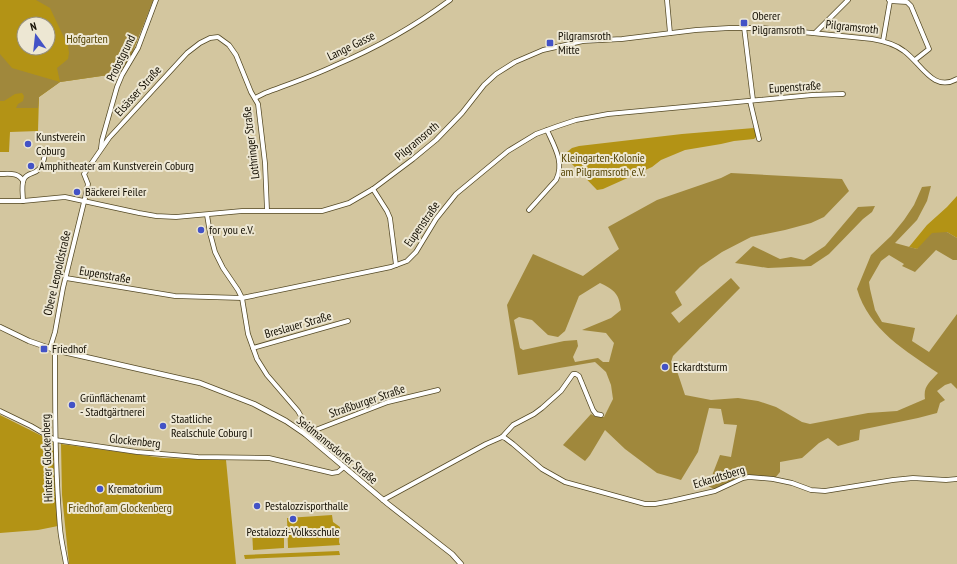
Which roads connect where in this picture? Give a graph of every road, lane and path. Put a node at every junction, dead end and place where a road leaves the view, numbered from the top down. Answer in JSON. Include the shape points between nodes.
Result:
{"nodes":[{"id":1,"x":156,"y":0,"type":"edge"},
{"id":2,"x":450,"y":0,"type":"edge"},
{"id":3,"x":667,"y":0,"type":"edge"},
{"id":4,"x":848,"y":0,"type":"edge"},
{"id":5,"x":889,"y":1,"type":"edge"},
{"id":6,"x":744,"y":28,"type":"junction"},
{"id":7,"x":670,"y":33,"type":"junction"},
{"id":8,"x":815,"y":33,"type":"junction"},
{"id":9,"x":218,"y":37,"type":"joint"},
{"id":10,"x":883,"y":41,"type":"junction"},
{"id":11,"x":915,"y":60,"type":"junction"},
{"id":12,"x":957,"y":79,"type":"edge"},
{"id":13,"x":842,"y":94,"type":"dead end"},
{"id":14,"x":255,"y":98,"type":"junction"},
{"id":15,"x":751,"y":101,"type":"junction"},
{"id":16,"x":547,"y":130,"type":"junction"},
{"id":17,"x":759,"y":139,"type":"dead end"},
{"id":18,"x":101,"y":148,"type":"junction"},
{"id":19,"x":45,"y":154,"type":"dead end"},
{"id":20,"x":0,"y":174,"type":"edge"},
{"id":21,"x":84,"y":174,"type":"joint"},
{"id":22,"x":23,"y":181,"type":"junction"},
{"id":23,"x":373,"y":189,"type":"junction"},
{"id":24,"x":0,"y":200,"type":"edge"},
{"id":25,"x":23,"y":202,"type":"junction"},
{"id":26,"x":84,"y":202,"type":"junction"},
{"id":27,"x":267,"y":210,"type":"junction"},
{"id":28,"x":529,"y":210,"type":"dead end"},
{"id":29,"x":207,"y":215,"type":"junction"},
{"id":30,"x":396,"y":265,"type":"junction"},
{"id":31,"x":66,"y":278,"type":"junction"},
{"id":32,"x":242,"y":298,"type":"junction"},
{"id":33,"x":348,"y":321,"type":"dead end"},
{"id":34,"x":0,"y":327,"type":"edge"},
{"id":35,"x":50,"y":348,"type":"junction"},
{"id":36,"x":253,"y":348,"type":"junction"},
{"id":37,"x":55,"y":350,"type":"junction"},
{"id":38,"x":438,"y":390,"type":"dead end"},
{"id":39,"x":0,"y":411,"type":"edge"},
{"id":40,"x":601,"y":415,"type":"dead end"},
{"id":41,"x":305,"y":434,"type":"junction"},
{"id":42,"x":502,"y":437,"type":"junction"},
{"id":43,"x":56,"y":440,"type":"junction"},
{"id":44,"x":344,"y":467,"type":"junction"},
{"id":45,"x":957,"y":479,"type":"edge"},
{"id":46,"x":383,"y":500,"type":"junction"},
{"id":47,"x":66,"y":564,"type":"edge"},
{"id":48,"x":461,"y":564,"type":"edge"}],
"edges":[{"from":1,"to":18,"type":"street","name":"Probstgrund","via":[[138,48],[117,87]]},
{"from":2,"to":14,"type":"street","name":"Lange Gasse","via":[[409,28],[364,53]]},
{"from":3,"to":7,"type":"street"},
{"from":4,"to":8,"type":"street","name":"Pilgramsroth"},
{"from":5,"to":10,"type":"street"},
{"from":5,"to":11,"type":"street","via":[[906,2],[911,6],[929,49]]},
{"from":6,"to":7,"type":"street","name":"Pilgramsroth"},
{"from":6,"to":8,"type":"street","name":"Pilgramsroth"},
{"from":6,"to":15,"type":"street"},
{"from":7,"to":23,"type":"street","name":"Pilgramsroth","via":[[628,39],[578,41],[538,52],[516,62],[484,85],[436,140]]},
{"from":8,"to":10,"type":"street","name":"Pilgramsroth"},
{"from":9,"to":14,"type":"street","name":"Lothringer Straße","via":[[229,45],[236,55]]},
{"from":9,"to":18,"type":"street","name":"Elsässer Straße","via":[[200,43],[187,53]]},
{"from":10,"to":11,"type":"street","name":"Pilgramsroth","via":[[904,51]]},
{"from":11,"to":12,"type":"street","name":"Pilgramsroth","via":[[930,78],[945,83]]},
{"from":13,"to":15,"type":"street","name":"Eupenstraße"},
{"from":14,"to":27,"type":"street","name":"Lothringer Straße","via":[[263,140]]},
{"from":15,"to":16,"type":"street","name":"Eupenstraße","via":[[596,116]]},
{"from":15,"to":17,"type":"street"},
{"from":16,"to":28,"type":"street","via":[[559,161],[559,175]]},
{"from":16,"to":30,"type":"street","name":"Eupenstraße","via":[[508,151],[465,186],[436,219],[416,252],[407,261]]},
{"from":18,"to":21,"type":"street","name":"Elsässer Straße"},
{"from":19,"to":22,"type":"street","via":[[44,164],[40,169],[26,176]]},
{"from":20,"to":22,"type":"street","via":[[17,175]]},
{"from":21,"to":26,"type":"street","name":"Obere Leopoldstraße","via":[[88,184]]},
{"from":22,"to":25,"type":"street"},
{"from":23,"to":27,"type":"street","name":"Pilgramsroth","via":[[349,203],[322,211]]},
{"from":23,"to":30,"type":"street","via":[[390,218]]},
{"from":24,"to":25,"type":"street","name":"Pilgramsroth"},
{"from":25,"to":26,"type":"street","name":"Pilgramsroth","via":[[59,197]]},
{"from":26,"to":29,"type":"street","name":"Pilgramsroth","via":[[156,216]]},
{"from":26,"to":31,"type":"street","name":"Obere Leopoldstraße"},
{"from":27,"to":29,"type":"street","name":"Pilgramsroth"},
{"from":29,"to":32,"type":"street","via":[[218,257]]},
{"from":30,"to":32,"type":"street","name":"Eupenstraße"},
{"from":31,"to":32,"type":"street","name":"Eupenstraße","via":[[175,296]]},
{"from":31,"to":35,"type":"street","name":"Obere Leopoldstraße"},
{"from":32,"to":36,"type":"street"},
{"from":33,"to":36,"type":"street","name":"Breslauer Straße"},
{"from":34,"to":35,"type":"street","name":"Seidmannsdorfer Straße"},
{"from":35,"to":37,"type":"street","name":"Seidmannsdorfer Straße"},
{"from":36,"to":41,"type":"street","via":[[267,375],[301,414]]},
{"from":37,"to":41,"type":"street","name":"Seidmannsdorfer Straße","via":[[200,382],[254,404]]},
{"from":37,"to":43,"type":"street","name":"Hinterer Glockenberg"},
{"from":38,"to":41,"type":"street","name":"Straßburger Straße","via":[[388,402]]},
{"from":39,"to":43,"type":"street","name":"Glockenberg"},
{"from":40,"to":42,"type":"street","via":[[593,410],[578,376],[574,374],[561,391],[542,408],[513,425]]},
{"from":41,"to":44,"type":"street","name":"Seidmannsdorfer Straße"},
{"from":42,"to":45,"type":"street","name":"Eckardtsberg","via":[[542,469],[565,482],[645,504],[715,491],[749,477],[773,479],[811,490],[825,491],[912,478]]},
{"from":42,"to":46,"type":"street"},
{"from":43,"to":44,"type":"street","name":"Glockenberg","via":[[138,452],[198,457],[269,458],[332,473]]},
{"from":43,"to":47,"type":"street","name":"Hinterer Glockenberg","via":[[59,513]]},
{"from":44,"to":46,"type":"street","name":"Seidmannsdorfer Straße"},
{"from":46,"to":48,"type":"street","name":"Seidmannsdorfer Straße","via":[[452,554]]}]}
